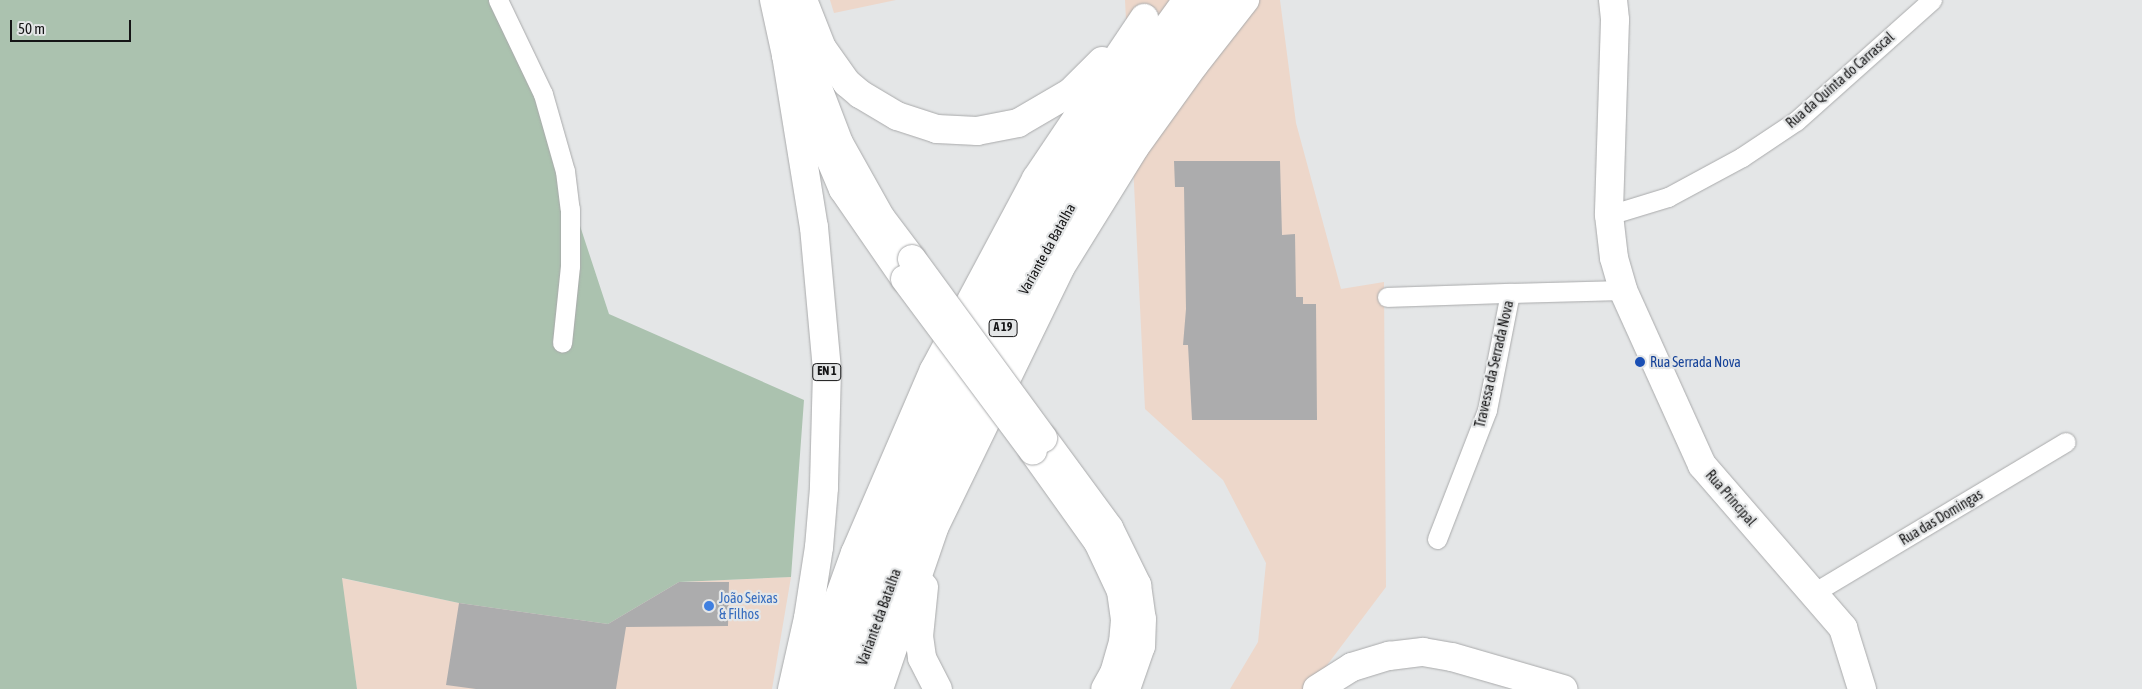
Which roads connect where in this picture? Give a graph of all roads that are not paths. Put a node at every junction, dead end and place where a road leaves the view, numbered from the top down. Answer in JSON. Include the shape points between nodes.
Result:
{"nodes":[{"id":1,"x":498,"y":0,"type":"edge"},
{"id":2,"x":774,"y":0,"type":"edge"},
{"id":3,"x":795,"y":0,"type":"edge"},
{"id":4,"x":803,"y":0,"type":"edge"},
{"id":5,"x":1187,"y":0,"type":"edge"},
{"id":6,"x":1217,"y":0,"type":"edge"},
{"id":7,"x":1245,"y":0,"type":"edge"},
{"id":8,"x":1613,"y":0,"type":"edge"},
{"id":9,"x":1932,"y":0,"type":"edge"},
{"id":10,"x":1152,"y":9,"type":"edge"},
{"id":11,"x":786,"y":55,"type":"junction"},
{"id":12,"x":1609,"y":215,"type":"junction"},
{"id":13,"x":908,"y":269,"type":"junction"},
{"id":14,"x":1623,"y":290,"type":"junction"},
{"id":15,"x":1510,"y":293,"type":"junction"},
{"id":16,"x":1387,"y":297,"type":"dead end"},
{"id":17,"x":562,"y":343,"type":"dead end"},
{"id":18,"x":2066,"y":442,"type":"dead end"},
{"id":19,"x":1038,"y":444,"type":"junction"},
{"id":20,"x":962,"y":466,"type":"junction"},
{"id":21,"x":1436,"y":539,"type":"dead end"},
{"id":22,"x":1815,"y":592,"type":"junction"},
{"id":23,"x":792,"y":689,"type":"edge"},
{"id":24,"x":806,"y":689,"type":"edge"},
{"id":25,"x":829,"y":689,"type":"edge"},
{"id":26,"x":852,"y":689,"type":"edge"},
{"id":27,"x":878,"y":689,"type":"edge"},
{"id":28,"x":938,"y":689,"type":"edge"},
{"id":29,"x":1105,"y":689,"type":"edge"},
{"id":30,"x":1126,"y":689,"type":"edge"},
{"id":31,"x":1318,"y":689,"type":"edge"},
{"id":32,"x":1563,"y":689,"type":"edge"},
{"id":33,"x":1862,"y":689,"type":"edge"}],
"edges":[{"from":1,"to":17,"type":"street","via":[[542,94],[565,170],[570,209],[570,266]]},
{"from":2,"to":11,"type":"main road","number":"EN 1"},
{"from":3,"to":13,"type":"main road","via":[[813,75],[839,143]]},
{"from":4,"to":10,"type":"main road","via":[[822,48],[860,94],[917,124],[957,132],[1003,128],[1047,109],[1082,83]]},
{"from":5,"to":25,"type":"main road","name":"Variante da Batalha","number":"A 19","via":[[1077,152],[947,387],[905,482]]},
{"from":6,"to":26,"type":"main road","name":"Variante da Batalha","number":"A 19","via":[[1184,40],[1077,195],[1010,314],[936,468]]},
{"from":7,"to":20,"type":"main road","via":[[1194,65],[1099,202],[1060,268]]},
{"from":8,"to":12,"type":"main road"},
{"from":9,"to":12,"type":"street","name":"Rua da Quinta do Carrascal","via":[[1796,121],[1742,157],[1668,197]]},
{"from":10,"to":24,"type":"main road","via":[[1036,179],[934,370],[855,553]]},
{"from":11,"to":13,"type":"main road","via":[[844,189]]},
{"from":11,"to":23,"type":"main road","number":"EN 1","via":[[820,277],[827,415],[815,576]]},
{"from":12,"to":14,"type":"main road"},
{"from":13,"to":19,"type":"main road","bridge":true},
{"from":14,"to":15,"type":"street","name":"Travessa da Serrada Nova"},
{"from":14,"to":22,"type":"main road","name":"Rua Principal","via":[[1702,465]]},
{"from":15,"to":16,"type":"street"},
{"from":15,"to":21,"type":"street","name":"Travessa da Serrada Nova","via":[[1487,410]]},
{"from":18,"to":22,"type":"street","name":"Rua das Domingas"},
{"from":19,"to":29,"type":"main road","via":[[1098,542],[1121,591],[1125,620],[1123,642],[1114,673]]},
{"from":19,"to":30,"type":"main road","via":[[1108,528],[1137,584],[1141,602],[1141,646]]},
{"from":20,"to":27,"type":"main road","via":[[934,528]]},
{"from":20,"to":28,"type":"main road","via":[[920,602],[922,658]]},
{"from":22,"to":33,"type":"main road","name":"Rua Principal","via":[[1848,638]]},
{"from":31,"to":32,"type":"main road","via":[[1352,667],[1388,656],[1423,652],[1452,657]]}]}
